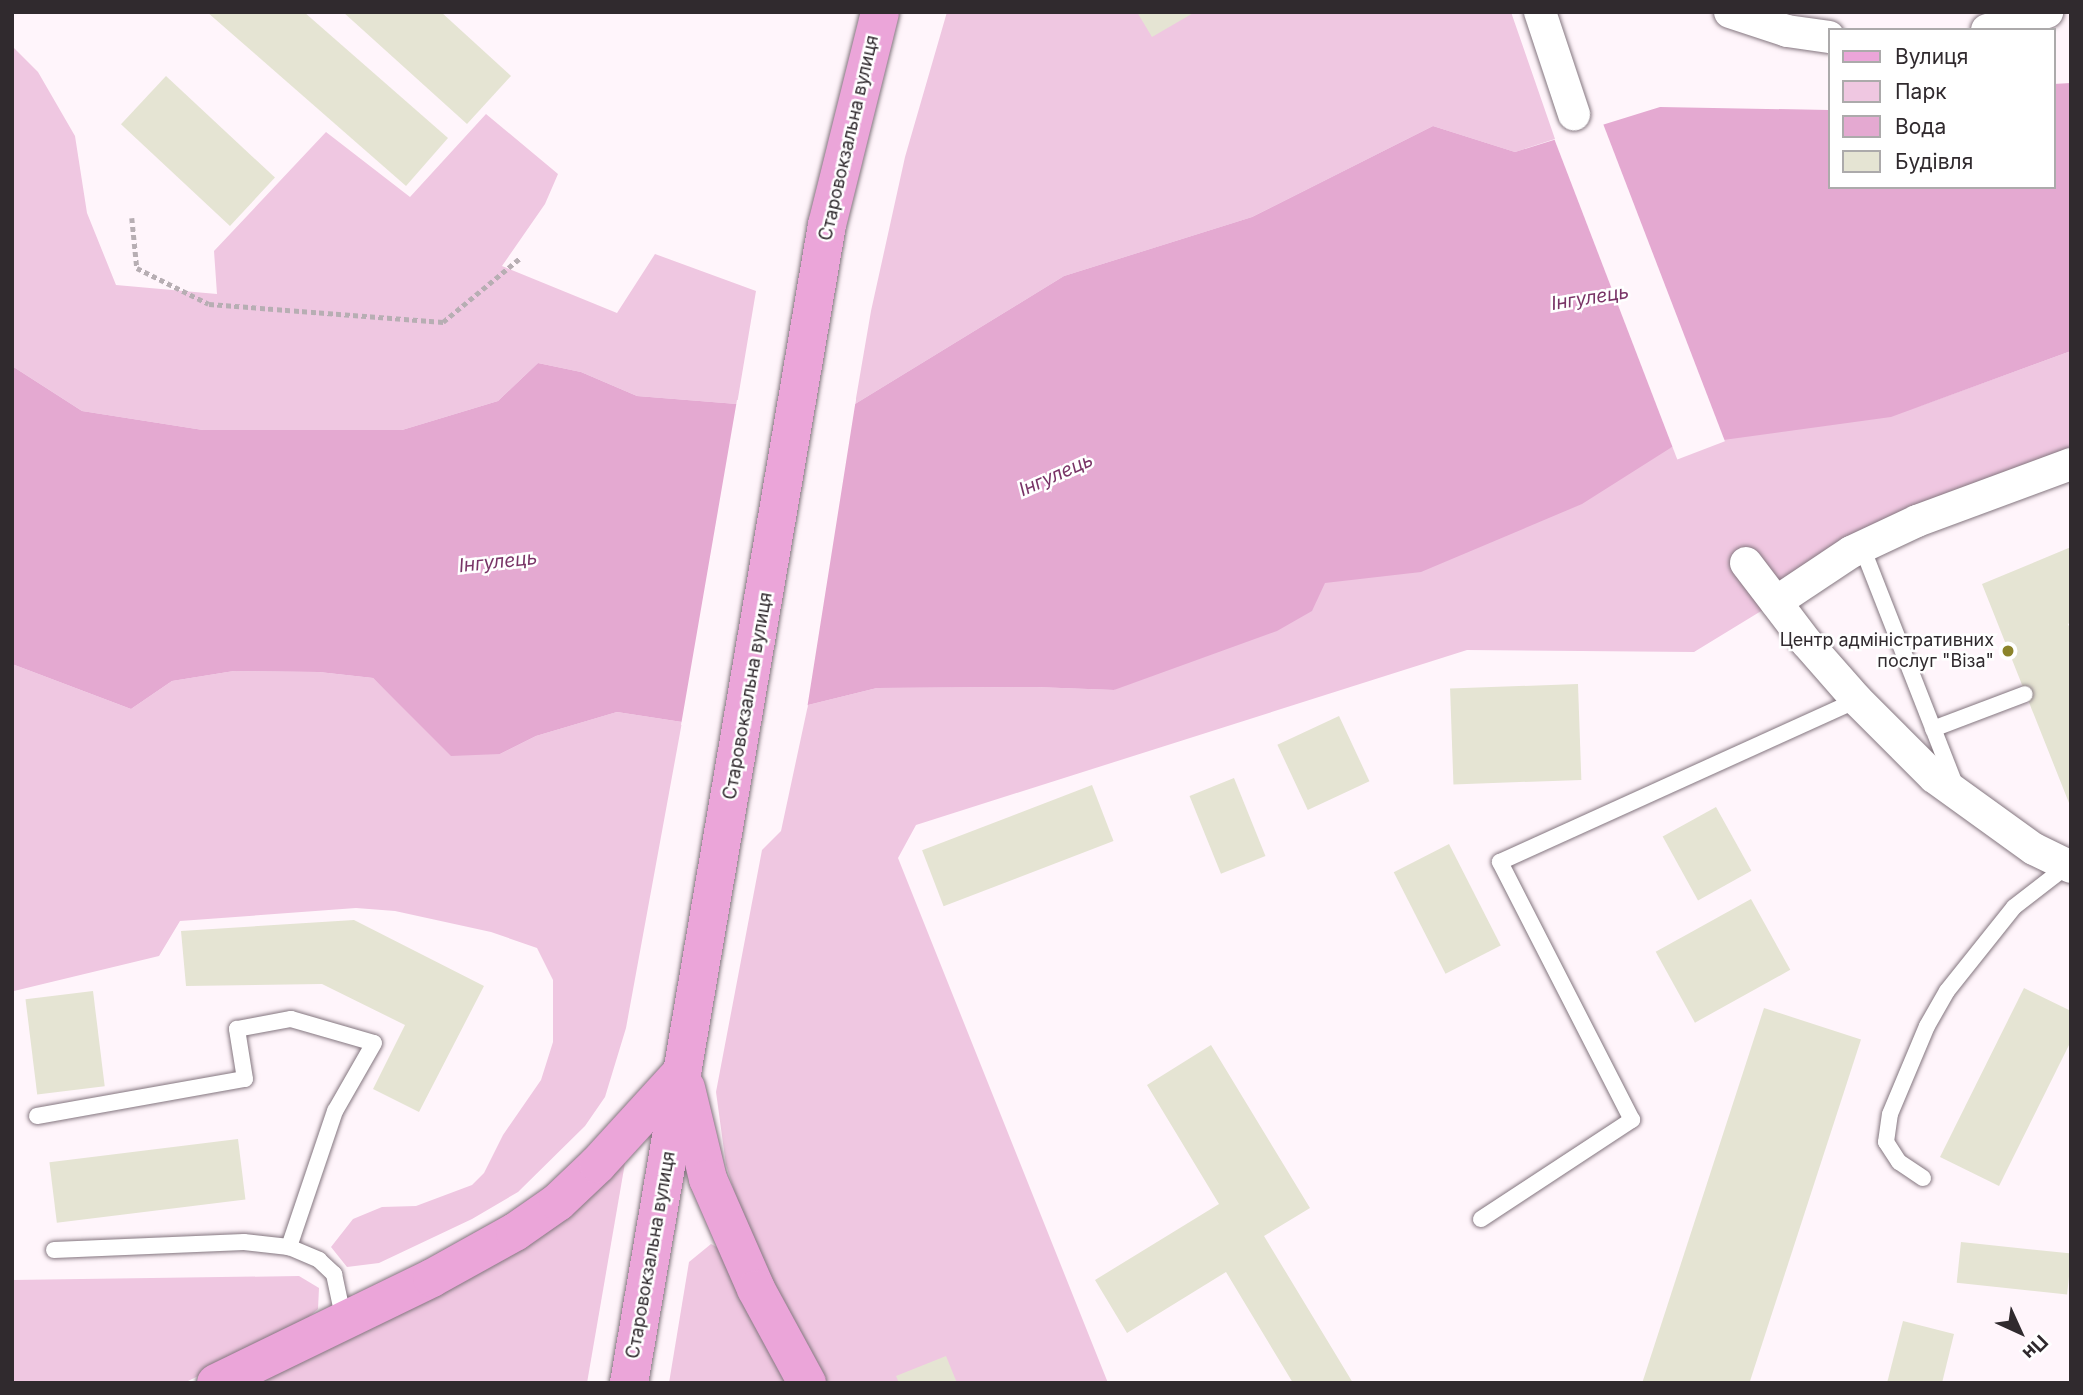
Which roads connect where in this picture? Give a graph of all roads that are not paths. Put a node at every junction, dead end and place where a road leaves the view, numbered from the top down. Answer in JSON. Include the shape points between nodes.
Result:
{"nodes":[{"id":1,"x":880,"y":12,"type":"edge"},
{"id":2,"x":1540,"y":12,"type":"edge"},
{"id":3,"x":1730,"y":12,"type":"edge"},
{"id":4,"x":2047,"y":12,"type":"edge"},
{"id":5,"x":1994,"y":28,"type":"edge"},
{"id":6,"x":1828,"y":37,"type":"edge"},
{"id":7,"x":1574,"y":114,"type":"dead end"},
{"id":8,"x":2071,"y":464,"type":"edge"},
{"id":9,"x":1862,"y":547,"type":"junction"},
{"id":10,"x":1746,"y":563,"type":"dead end"},
{"id":11,"x":1776,"y":602,"type":"junction"},
{"id":12,"x":2025,"y":694,"type":"dead end"},
{"id":13,"x":1857,"y":700,"type":"junction"},
{"id":14,"x":1933,"y":729,"type":"junction"},
{"id":15,"x":1960,"y":796,"type":"junction"},
{"id":16,"x":2069,"y":866,"type":"edge"},
{"id":17,"x":682,"y":1072,"type":"junction"},
{"id":18,"x":37,"y":1116,"type":"dead end"},
{"id":19,"x":1923,"y":1178,"type":"dead end"},
{"id":20,"x":1481,"y":1219,"type":"dead end"},
{"id":21,"x":289,"y":1247,"type":"junction"},
{"id":22,"x":54,"y":1250,"type":"dead end"},
{"id":23,"x":344,"y":1321,"type":"junction"},
{"id":24,"x":216,"y":1383,"type":"edge"},
{"id":25,"x":629,"y":1383,"type":"edge"},
{"id":26,"x":807,"y":1383,"type":"edge"}],
"edges":[{"from":1,"to":17,"type":"main road","name":"Старовокзальна вулиця","via":[[842,160],[814,301]]},
{"from":2,"to":7,"type":"street"},
{"from":3,"to":6,"type":"street","via":[[1787,31]]},
{"from":4,"to":5,"type":"street"},
{"from":8,"to":9,"type":"street"},
{"from":9,"to":11,"type":"street"},
{"from":9,"to":14,"type":"lane"},
{"from":10,"to":11,"type":"street"},
{"from":11,"to":13,"type":"street"},
{"from":12,"to":14,"type":"lane"},
{"from":13,"to":15,"type":"street","via":[[1934,777]]},
{"from":13,"to":20,"type":"lane","via":[[1500,862],[1632,1120]]},
{"from":14,"to":15,"type":"lane"},
{"from":15,"to":16,"type":"street","via":[[2034,849]]},
{"from":16,"to":19,"type":"lane","via":[[2014,907],[1947,991],[1927,1026],[1890,1114],[1886,1142],[1899,1162]]},
{"from":17,"to":23,"type":"main road","via":[[558,1202],[444,1272]]},
{"from":17,"to":25,"type":"main road","name":"Старовокзальна вулиця"},
{"from":17,"to":26,"type":"main road","via":[[708,1180],[756,1289]]},
{"from":18,"to":21,"type":"lane","via":[[245,1079],[237,1029],[291,1019],[374,1043],[335,1111]]},
{"from":21,"to":22,"type":"lane","via":[[244,1242]]},
{"from":21,"to":23,"type":"lane","via":[[319,1260],[334,1274]]},
{"from":23,"to":24,"type":"main road"}]}
